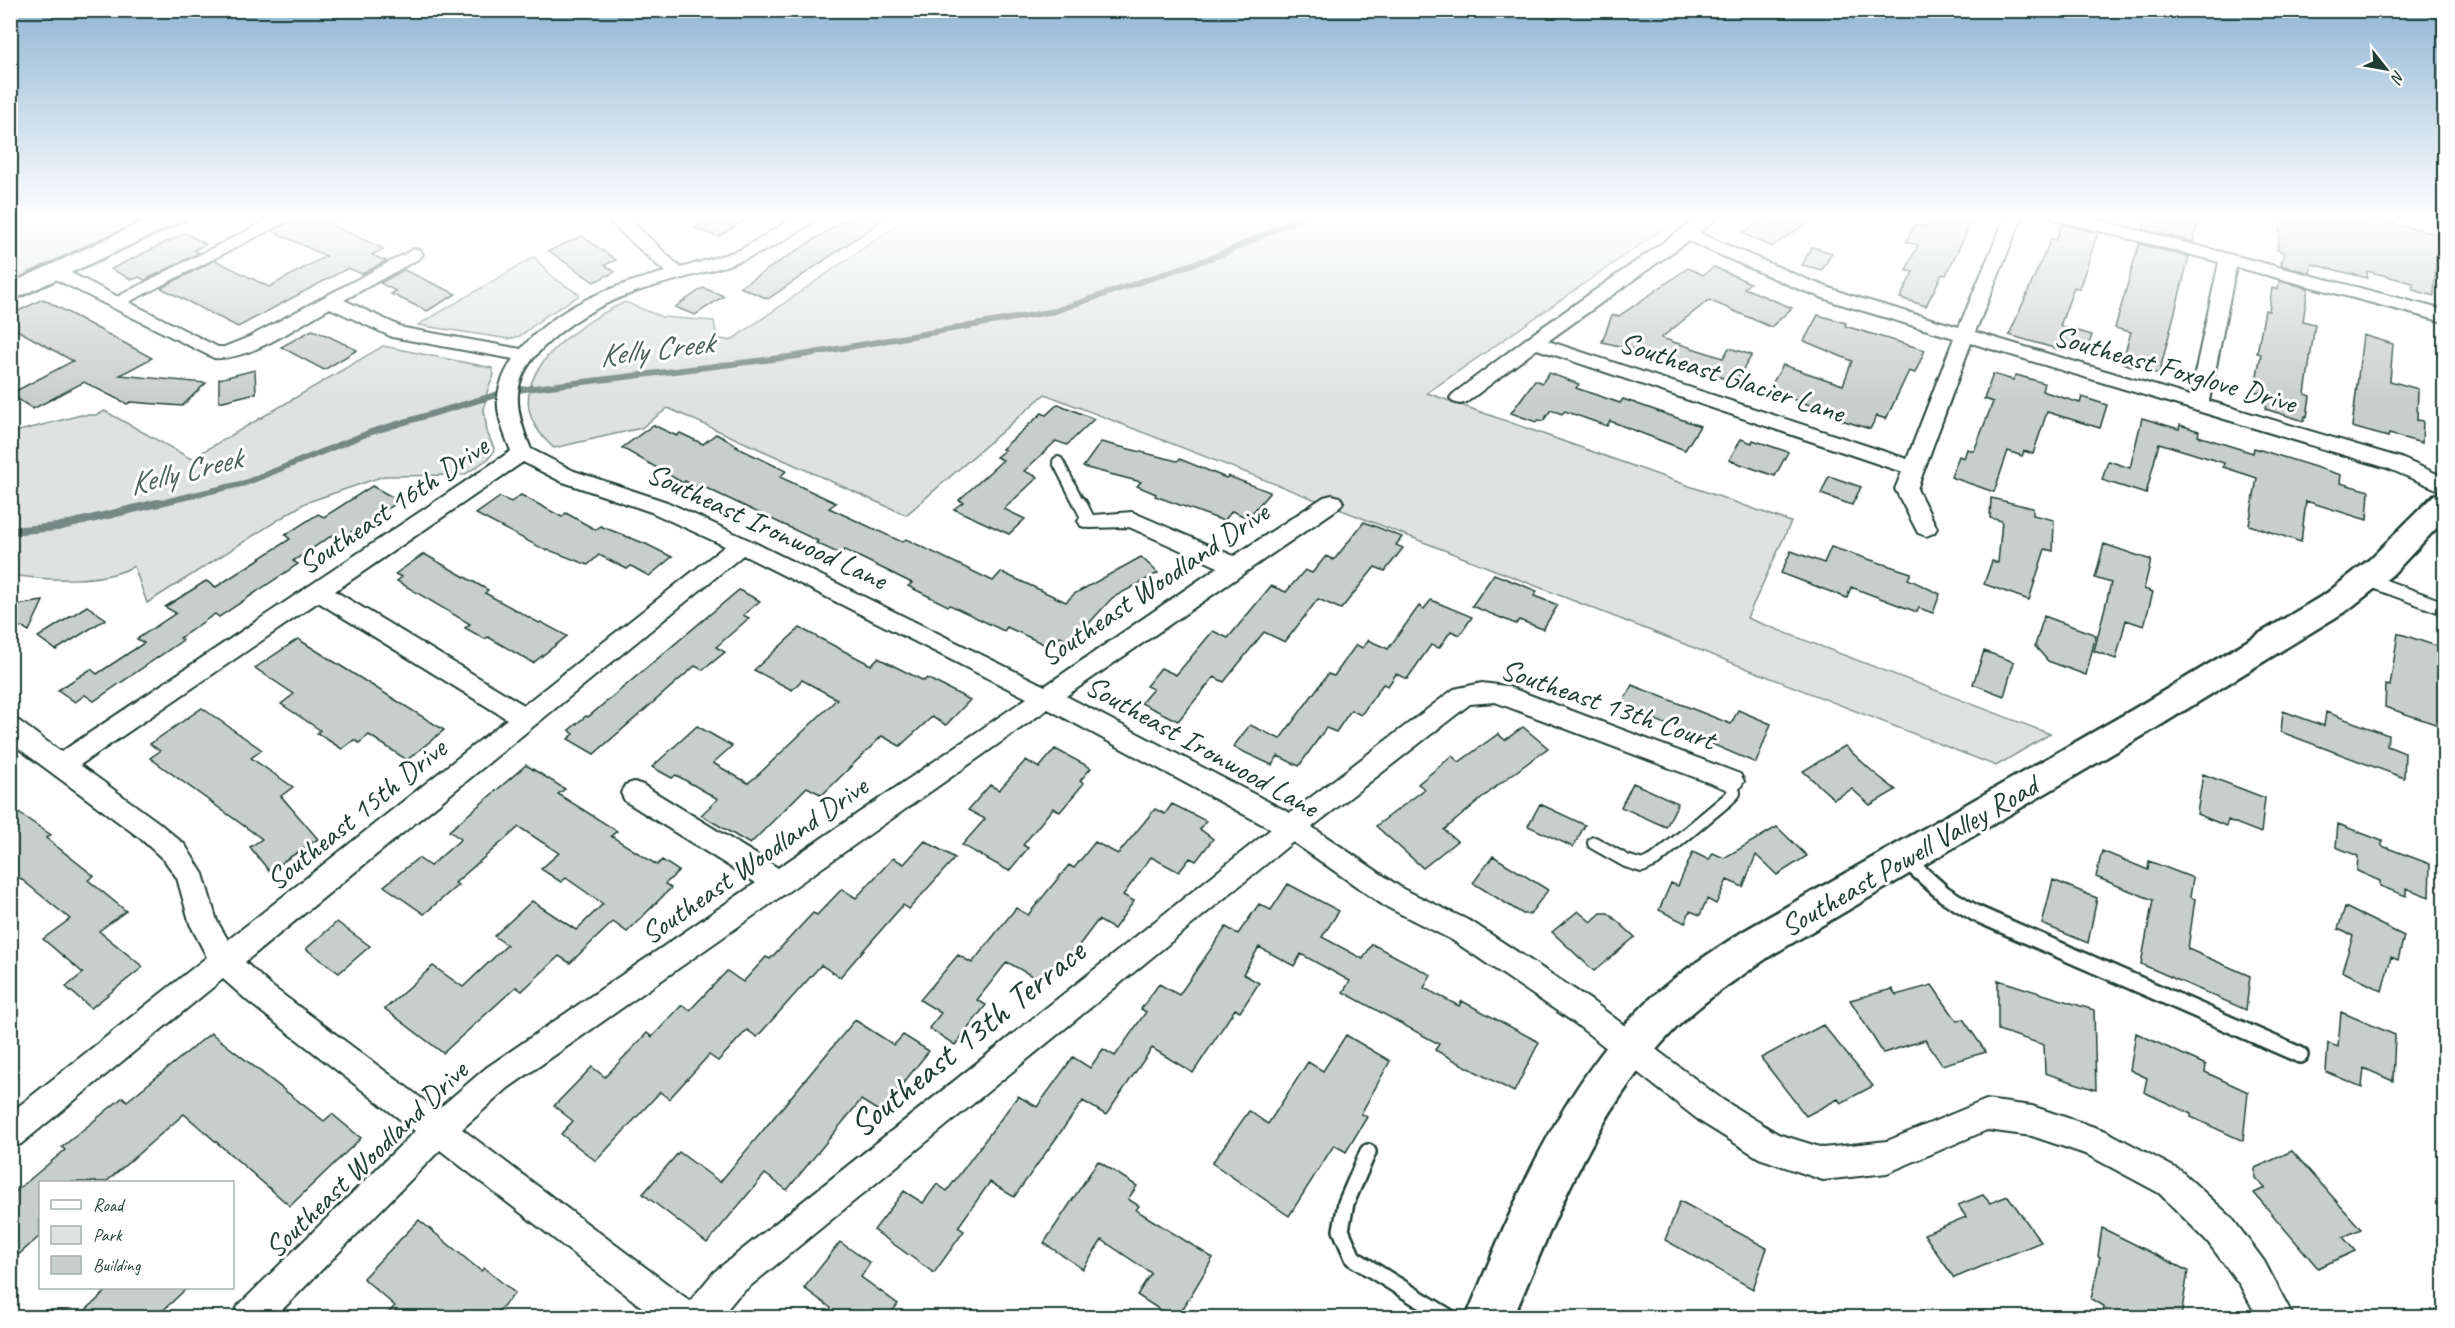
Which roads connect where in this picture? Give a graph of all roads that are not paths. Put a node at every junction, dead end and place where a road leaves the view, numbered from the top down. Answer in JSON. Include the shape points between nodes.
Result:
{"nodes":[{"id":1,"x":46,"y":277,"type":"edge"},
{"id":2,"x":66,"y":277,"type":"edge"},
{"id":3,"x":167,"y":277,"type":"edge"},
{"id":4,"x":372,"y":277,"type":"edge"},
{"id":5,"x":663,"y":277,"type":"edge"},
{"id":6,"x":1626,"y":277,"type":"edge"},
{"id":7,"x":1787,"y":277,"type":"edge"},
{"id":8,"x":1989,"y":277,"type":"edge"},
{"id":9,"x":2225,"y":277,"type":"edge"},
{"id":10,"x":2298,"y":277,"type":"edge"},
{"id":11,"x":10,"y":294,"type":"edge"},
{"id":12,"x":329,"y":300,"type":"junction"},
{"id":13,"x":116,"y":303,"type":"junction"},
{"id":14,"x":2445,"y":315,"type":"edge"},
{"id":15,"x":1964,"y":336,"type":"junction"},
{"id":16,"x":1534,"y":342,"type":"junction"},
{"id":17,"x":524,"y":356,"type":"junction"},
{"id":18,"x":1460,"y":398,"type":"dead end"},
{"id":19,"x":2198,"y":405,"type":"junction"},
{"id":20,"x":522,"y":453,"type":"junction"},
{"id":21,"x":1058,"y":462,"type":"dead end"},
{"id":22,"x":1912,"y":468,"type":"junction"},
{"id":23,"x":2445,"y":485,"type":"edge"},
{"id":24,"x":1332,"y":502,"type":"dead end"},
{"id":25,"x":2445,"y":502,"type":"edge"},
{"id":26,"x":1089,"y":521,"type":"joint"},
{"id":27,"x":1926,"y":528,"type":"dead end"},
{"id":28,"x":741,"y":545,"type":"junction"},
{"id":29,"x":1236,"y":566,"type":"junction"},
{"id":30,"x":2368,"y":580,"type":"junction"},
{"id":31,"x":319,"y":592,"type":"junction"},
{"id":32,"x":2445,"y":608,"type":"edge"},
{"id":33,"x":1046,"y":697,"type":"junction"},
{"id":34,"x":526,"y":719,"type":"junction"},
{"id":35,"x":10,"y":728,"type":"edge"},
{"id":36,"x":61,"y":765,"type":"junction"},
{"id":37,"x":1731,"y":781,"type":"joint"},
{"id":38,"x":634,"y":793,"type":"dead end"},
{"id":39,"x":1292,"y":827,"type":"junction"},
{"id":40,"x":1594,"y":843,"type":"dead end"},
{"id":41,"x":1905,"y":858,"type":"junction"},
{"id":42,"x":778,"y":882,"type":"junction"},
{"id":43,"x":225,"y":962,"type":"junction"},
{"id":44,"x":1630,"y":1048,"type":"junction"},
{"id":45,"x":2301,"y":1055,"type":"dead end"},
{"id":46,"x":437,"y":1131,"type":"junction"},
{"id":47,"x":10,"y":1133,"type":"edge"},
{"id":48,"x":1368,"y":1152,"type":"dead end"},
{"id":49,"x":250,"y":1317,"type":"edge"},
{"id":50,"x":684,"y":1317,"type":"edge"},
{"id":51,"x":698,"y":1317,"type":"edge"},
{"id":52,"x":1450,"y":1317,"type":"edge"},
{"id":53,"x":1489,"y":1317,"type":"edge"},
{"id":54,"x":2277,"y":1317,"type":"edge"}],
"edges":[{"from":1,"to":11,"type":"main road"},
{"from":2,"to":13,"type":"street"},
{"from":3,"to":13,"type":"lane"},
{"from":4,"to":12,"type":"street"},
{"from":5,"to":17,"type":"street","name":"Southeast 16th Drive","via":[[594,302],[565,319]]},
{"from":6,"to":16,"type":"street"},
{"from":7,"to":15,"type":"street","name":"Southeast Foxglove Drive","via":[[1819,291]]},
{"from":8,"to":15,"type":"street"},
{"from":9,"to":19,"type":"street"},
{"from":10,"to":14,"type":"street"},
{"from":12,"to":13,"type":"street","via":[[256,341],[226,353],[214,352]]},
{"from":12,"to":17,"type":"street","via":[[399,333]]},
{"from":15,"to":19,"type":"street","name":"Southeast Foxglove Drive"},
{"from":15,"to":22,"type":"street"},
{"from":16,"to":18,"type":"street"},
{"from":16,"to":22,"type":"street","name":"Southeast Glacier Lane"},
{"from":17,"to":20,"type":"street","name":"Southeast 16th Drive","via":[[507,393],[507,411]]},
{"from":19,"to":23,"type":"street","name":"Southeast Foxglove Drive","via":[[2394,463]]},
{"from":20,"to":28,"type":"street","name":"Southeast Ironwood Lane","via":[[556,471],[659,507]]},
{"from":20,"to":31,"type":"street","name":"Southeast 16th Drive"},
{"from":21,"to":26,"type":"lane"},
{"from":22,"to":27,"type":"street","via":[[1906,489]]},
{"from":24,"to":29,"type":"street","name":"Southeast Woodland Drive"},
{"from":25,"to":30,"type":"main road","name":"Southeast Powell Valley Road"},
{"from":26,"to":29,"type":"street","via":[[1132,519]]},
{"from":28,"to":33,"type":"street","name":"Southeast Ironwood Lane"},
{"from":28,"to":34,"type":"street","name":"Southeast 15th Drive"},
{"from":29,"to":33,"type":"street","name":"Southeast Woodland Drive"},
{"from":30,"to":32,"type":"lane"},
{"from":30,"to":41,"type":"main road","name":"Southeast Powell Valley Road","via":[[2144,719]]},
{"from":31,"to":34,"type":"street"},
{"from":31,"to":36,"type":"street","name":"Southeast 16th Drive"},
{"from":33,"to":39,"type":"street","name":"Southeast Ironwood Lane"},
{"from":33,"to":42,"type":"street","name":"Southeast Woodland Drive"},
{"from":34,"to":43,"type":"street","name":"Southeast 15th Drive"},
{"from":35,"to":36,"type":"street"},
{"from":36,"to":43,"type":"street","via":[[175,852],[189,874],[204,924]]},
{"from":37,"to":39,"type":"street","name":"Southeast 13th Court","via":[[1497,693],[1482,692],[1463,696]]},
{"from":37,"to":40,"type":"lane","via":[[1734,793],[1728,800],[1655,860],[1642,866]]},
{"from":38,"to":42,"type":"street"},
{"from":39,"to":44,"type":"street","name":"Southeast Ironwood Lane","via":[[1393,897],[1462,931]]},
{"from":39,"to":51,"type":"street","name":"Southeast 13th Terrace","via":[[726,1284]]},
{"from":41,"to":44,"type":"main road","name":"Southeast Powell Valley Road","via":[[1756,944],[1699,982]]},
{"from":41,"to":45,"type":"lane","via":[[1944,894],[1975,914]]},
{"from":42,"to":46,"type":"street","name":"Southeast Woodland Drive","via":[[497,1078]]},
{"from":43,"to":46,"type":"street","via":[[260,994]]},
{"from":43,"to":47,"type":"street","name":"Southeast 15th Drive"},
{"from":44,"to":53,"type":"main road","name":"Southeast Powell Valley Road","via":[[1570,1138]]},
{"from":44,"to":54,"type":"street","name":"Southeast Ironwood Lane","via":[[1712,1111],[1770,1146],[1823,1164],[1887,1157],[1986,1115],[2032,1121],[2095,1142],[2170,1182],[2219,1229],[2252,1273]]},
{"from":46,"to":49,"type":"street","name":"Southeast Woodland Drive"},
{"from":46,"to":50,"type":"street"},
{"from":48,"to":52,"type":"lane","via":[[1346,1203],[1341,1230],[1353,1258]]}]}
